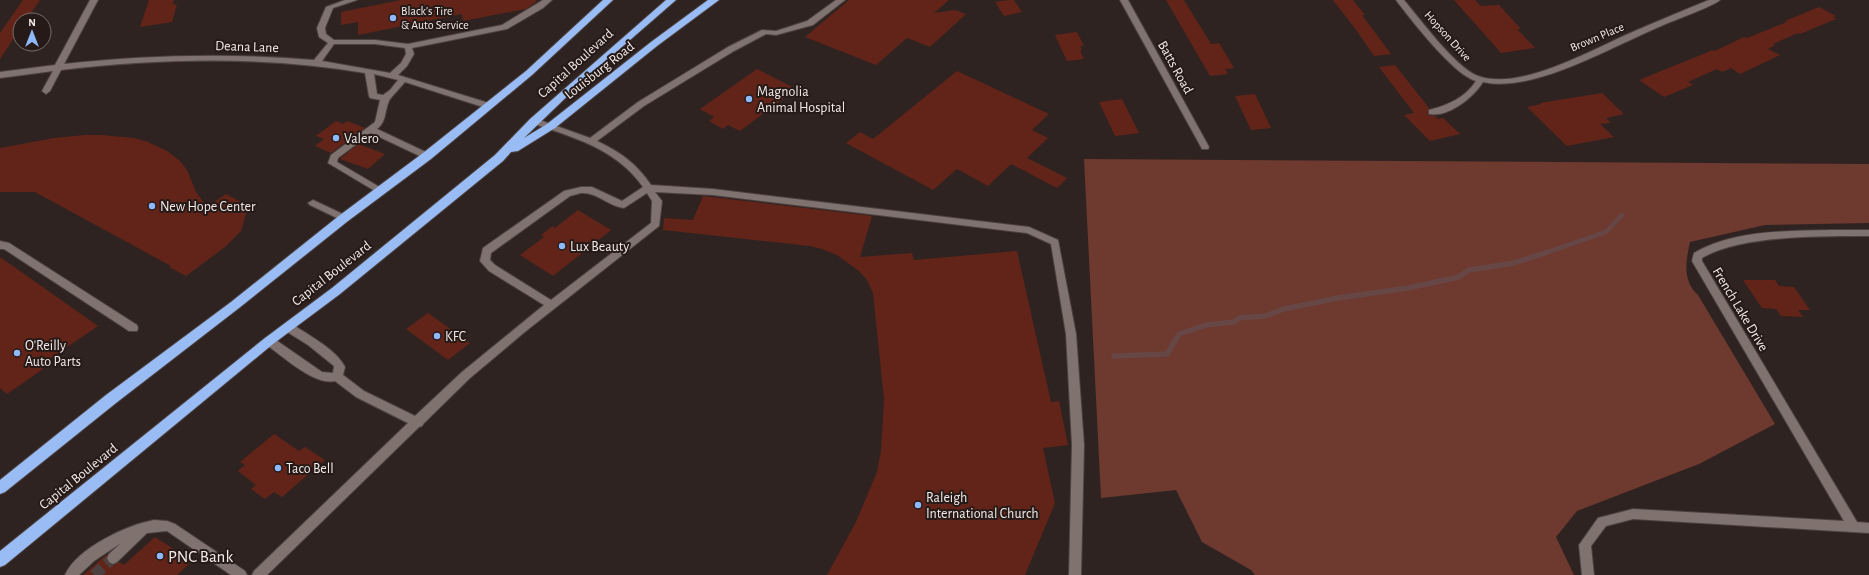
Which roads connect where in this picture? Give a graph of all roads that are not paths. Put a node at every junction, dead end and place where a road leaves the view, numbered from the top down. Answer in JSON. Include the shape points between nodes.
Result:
{"nodes":[{"id":1,"x":94,"y":0,"type":"edge"},
{"id":2,"x":353,"y":0,"type":"edge"},
{"id":3,"x":548,"y":0,"type":"edge"},
{"id":4,"x":608,"y":0,"type":"edge"},
{"id":5,"x":671,"y":0,"type":"edge"},
{"id":6,"x":714,"y":0,"type":"edge"},
{"id":7,"x":841,"y":0,"type":"edge"},
{"id":8,"x":1124,"y":0,"type":"edge"},
{"id":9,"x":1400,"y":0,"type":"edge"},
{"id":10,"x":1716,"y":0,"type":"edge"},
{"id":11,"x":332,"y":42,"type":"junction"},
{"id":12,"x":408,"y":46,"type":"junction"},
{"id":13,"x":316,"y":63,"type":"junction"},
{"id":14,"x":59,"y":67,"type":"junction"},
{"id":15,"x":369,"y":71,"type":"junction"},
{"id":16,"x":0,"y":75,"type":"edge"},
{"id":17,"x":392,"y":76,"type":"junction"},
{"id":18,"x":403,"y":79,"type":"junction"},
{"id":19,"x":1482,"y":80,"type":"junction"},
{"id":20,"x":46,"y":91,"type":"dead end"},
{"id":21,"x":385,"y":98,"type":"junction"},
{"id":22,"x":488,"y":106,"type":"junction"},
{"id":23,"x":1432,"y":112,"type":"dead end"},
{"id":24,"x":534,"y":121,"type":"junction"},
{"id":25,"x":550,"y":126,"type":"junction"},
{"id":26,"x":371,"y":130,"type":"junction"},
{"id":27,"x":590,"y":142,"type":"junction"},
{"id":28,"x":1205,"y":147,"type":"dead end"},
{"id":29,"x":427,"y":156,"type":"junction"},
{"id":30,"x":499,"y":158,"type":"junction"},
{"id":31,"x":648,"y":188,"type":"junction"},
{"id":32,"x":380,"y":191,"type":"junction"},
{"id":33,"x":313,"y":203,"type":"dead end"},
{"id":34,"x":344,"y":218,"type":"junction"},
{"id":35,"x":1869,"y":233,"type":"edge"},
{"id":36,"x":0,"y":245,"type":"edge"},
{"id":37,"x":552,"y":305,"type":"junction"},
{"id":38,"x":288,"y":327,"type":"junction"},
{"id":39,"x":133,"y":328,"type":"dead end"},
{"id":40,"x":269,"y":341,"type":"junction"},
{"id":41,"x":337,"y":376,"type":"junction"},
{"id":42,"x":418,"y":423,"type":"junction"},
{"id":43,"x":0,"y":488,"type":"edge"},
{"id":44,"x":146,"y":527,"type":"junction"},
{"id":45,"x":1854,"y":527,"type":"junction"},
{"id":46,"x":1869,"y":528,"type":"edge"},
{"id":47,"x":113,"y":558,"type":"tunnel mouth"},
{"id":48,"x":0,"y":560,"type":"edge"},
{"id":49,"x":71,"y":575,"type":"edge"},
{"id":50,"x":242,"y":575,"type":"edge"},
{"id":51,"x":258,"y":575,"type":"edge"},
{"id":52,"x":1075,"y":575,"type":"edge"},
{"id":53,"x":1588,"y":575,"type":"edge"}],
"edges":[{"from":1,"to":14,"type":"street"},
{"from":2,"to":11,"type":"street","via":[[330,7],[321,28],[322,35]]},
{"from":3,"to":12,"type":"street","via":[[504,27]]},
{"from":4,"to":22,"type":"highway","name":"Capital Boulevard","via":[[540,63]]},
{"from":5,"to":24,"type":"highway","name":"Capital Boulevard"},
{"from":6,"to":25,"type":"highway","name":"Louisburg Road"},
{"from":7,"to":27,"type":"street","via":[[810,23],[776,33],[765,32],[731,49],[641,104]]},
{"from":8,"to":28,"type":"street","name":"Batts Road"},
{"from":9,"to":19,"type":"street","name":"Hopson Drive","via":[[1455,63],[1467,74]]},
{"from":10,"to":19,"type":"street","name":"Brown Place","via":[[1556,68],[1514,80]]},
{"from":11,"to":12,"type":"street","via":[[375,42]]},
{"from":11,"to":13,"type":"street"},
{"from":12,"to":17,"type":"street","via":[[410,54]]},
{"from":13,"to":14,"type":"street","name":"Deana Lane","via":[[252,58],[178,58]]},
{"from":13,"to":15,"type":"street","name":"Deana Lane"},
{"from":14,"to":16,"type":"street","name":"Deana Lane"},
{"from":14,"to":20,"type":"street"},
{"from":15,"to":17,"type":"street","name":"Deana Lane"},
{"from":15,"to":21,"type":"street","via":[[373,96]]},
{"from":17,"to":18,"type":"street","name":"Deana Lane"},
{"from":18,"to":21,"type":"street"},
{"from":18,"to":22,"type":"street","name":"Deana Lane"},
{"from":19,"to":23,"type":"street","via":[[1476,90],[1462,101],[1446,109]]},
{"from":21,"to":26,"type":"street","via":[[379,123]]},
{"from":22,"to":29,"type":"highway","name":"Capital Boulevard"},
{"from":24,"to":25,"type":"street"},
{"from":24,"to":30,"type":"highway","name":"Capital Boulevard"},
{"from":25,"to":27,"type":"street"},
{"from":25,"to":30,"type":"highway","name":"Louisburg Road"},
{"from":26,"to":29,"type":"street"},
{"from":26,"to":32,"type":"street","via":[[334,157],[332,163]]},
{"from":27,"to":31,"type":"street","via":[[614,153],[636,172]]},
{"from":29,"to":32,"type":"highway","name":"Capital Boulevard"},
{"from":30,"to":38,"type":"highway","name":"Capital Boulevard"},
{"from":31,"to":37,"type":"street","via":[[657,202],[656,224]]},
{"from":31,"to":37,"type":"street","via":[[624,205],[616,204],[594,191],[567,193],[486,251],[485,261],[492,268]]},
{"from":31,"to":52,"type":"street","via":[[713,192],[1029,230],[1055,242],[1071,334],[1078,445]]},
{"from":32,"to":34,"type":"highway","name":"Capital Boulevard"},
{"from":33,"to":34,"type":"street"},
{"from":34,"to":43,"type":"highway","name":"Capital Boulevard","via":[[235,305],[110,399]]},
{"from":35,"to":45,"type":"street","name":"French Lake Drive","via":[[1825,232],[1783,235],[1726,244],[1702,251],[1697,256],[1704,275]]},
{"from":36,"to":39,"type":"street","via":[[6,245]]},
{"from":37,"to":42,"type":"street","via":[[466,375]]},
{"from":38,"to":40,"type":"highway","name":"Capital Boulevard"},
{"from":38,"to":41,"type":"street","via":[[338,363],[340,367]]},
{"from":40,"to":41,"type":"street","via":[[319,376]]},
{"from":40,"to":48,"type":"highway","name":"Capital Boulevard"},
{"from":41,"to":42,"type":"street","via":[[360,394]]},
{"from":42,"to":51,"type":"street"},
{"from":44,"to":47,"type":"street"},
{"from":44,"to":49,"type":"street","via":[[99,549]]},
{"from":44,"to":50,"type":"street","via":[[168,526]]},
{"from":45,"to":46,"type":"street"},
{"from":45,"to":53,"type":"street","via":[[1633,514],[1602,522],[1585,545]]}]}
